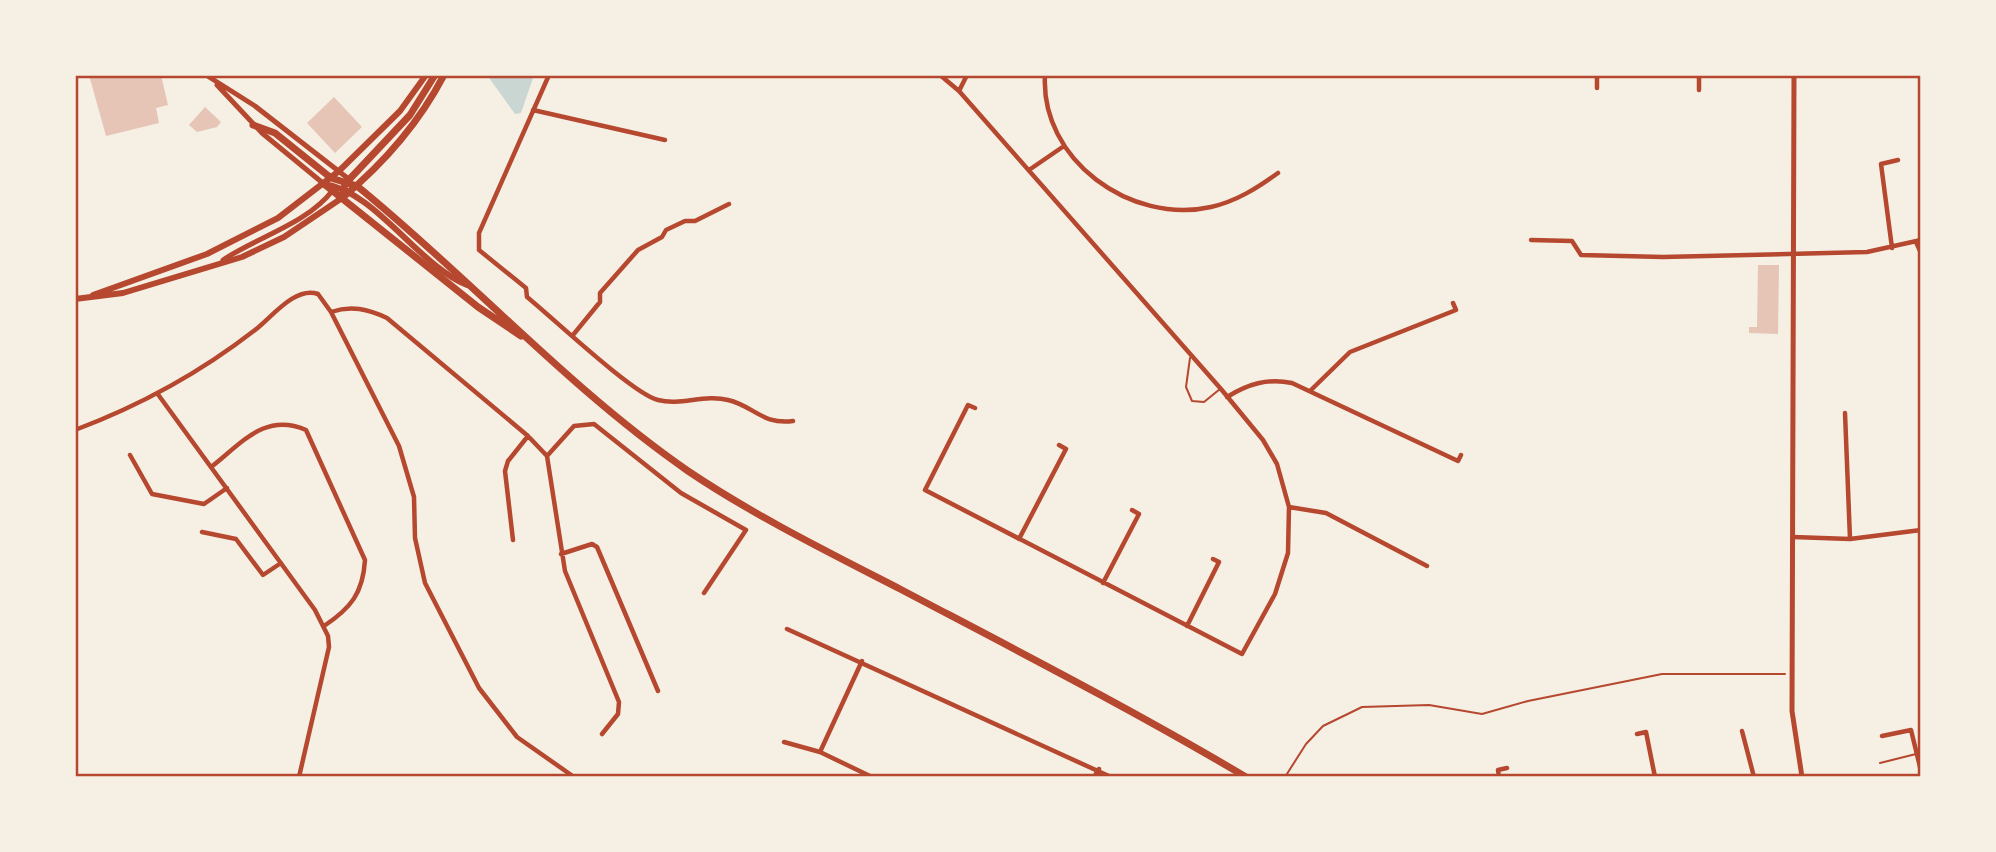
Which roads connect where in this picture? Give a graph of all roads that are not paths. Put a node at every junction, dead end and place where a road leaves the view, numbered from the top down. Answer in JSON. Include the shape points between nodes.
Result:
{"nodes":[{"id":1,"x":206,"y":75,"type":"edge"},
{"id":2,"x":426,"y":75,"type":"edge"},
{"id":3,"x":435,"y":75,"type":"edge"},
{"id":4,"x":444,"y":75,"type":"edge"},
{"id":5,"x":549,"y":75,"type":"edge"},
{"id":6,"x":940,"y":75,"type":"edge"},
{"id":7,"x":967,"y":75,"type":"edge"},
{"id":8,"x":1045,"y":75,"type":"edge"},
{"id":9,"x":1597,"y":75,"type":"edge"},
{"id":10,"x":1699,"y":75,"type":"edge"},
{"id":11,"x":1794,"y":75,"type":"edge"},
{"id":12,"x":215,"y":83,"type":"junction"},
{"id":13,"x":1597,"y":88,"type":"dead end"},
{"id":14,"x":1699,"y":90,"type":"dead end"},
{"id":15,"x":960,"y":91,"type":"junction"},
{"id":16,"x":532,"y":110,"type":"junction"},
{"id":17,"x":253,"y":125,"type":"junction"},
{"id":18,"x":665,"y":140,"type":"dead end"},
{"id":19,"x":1064,"y":146,"type":"junction"},
{"id":20,"x":1898,"y":160,"type":"dead end"},
{"id":21,"x":1029,"y":170,"type":"junction"},
{"id":22,"x":339,"y":172,"type":"junction"},
{"id":23,"x":1278,"y":173,"type":"dead end"},
{"id":24,"x":324,"y":184,"type":"junction"},
{"id":25,"x":340,"y":185,"type":"junction"},
{"id":26,"x":357,"y":186,"type":"junction"},
{"id":27,"x":342,"y":198,"type":"junction"},
{"id":28,"x":729,"y":204,"type":"dead end"},
{"id":29,"x":1531,"y":240,"type":"dead end"},
{"id":30,"x":1919,"y":241,"type":"edge"},
{"id":31,"x":1892,"y":248,"type":"junction"},
{"id":32,"x":1792,"y":253,"type":"junction"},
{"id":33,"x":1921,"y":253,"type":"edge"},
{"id":34,"x":223,"y":260,"type":"junction"},
{"id":35,"x":475,"y":288,"type":"junction"},
{"id":36,"x":93,"y":295,"type":"junction"},
{"id":37,"x":75,"y":299,"type":"edge"},
{"id":38,"x":1453,"y":303,"type":"dead end"},
{"id":39,"x":331,"y":312,"type":"junction"},
{"id":40,"x":573,"y":335,"type":"junction"},
{"id":41,"x":539,"y":349,"type":"junction"},
{"id":42,"x":1190,"y":355,"type":"junction"},
{"id":43,"x":1221,"y":388,"type":"junction"},
{"id":44,"x":1311,"y":390,"type":"junction"},
{"id":45,"x":157,"y":393,"type":"junction"},
{"id":46,"x":1227,"y":397,"type":"junction"},
{"id":47,"x":975,"y":408,"type":"dead end"},
{"id":48,"x":1845,"y":413,"type":"dead end"},
{"id":49,"x":793,"y":421,"type":"dead end"},
{"id":50,"x":75,"y":430,"type":"edge"},
{"id":51,"x":528,"y":436,"type":"junction"},
{"id":52,"x":1059,"y":445,"type":"dead end"},
{"id":53,"x":130,"y":455,"type":"dead end"},
{"id":54,"x":1461,"y":455,"type":"dead end"},
{"id":55,"x":547,"y":456,"type":"junction"},
{"id":56,"x":211,"y":467,"type":"junction"},
{"id":57,"x":227,"y":488,"type":"junction"},
{"id":58,"x":1289,"y":507,"type":"junction"},
{"id":59,"x":1132,"y":510,"type":"dead end"},
{"id":60,"x":1921,"y":530,"type":"edge"},
{"id":61,"x":201,"y":532,"type":"dead end"},
{"id":62,"x":1793,"y":537,"type":"junction"},
{"id":63,"x":1850,"y":539,"type":"junction"},
{"id":64,"x":513,"y":540,"type":"dead end"},
{"id":65,"x":1019,"y":540,"type":"junction"},
{"id":66,"x":561,"y":554,"type":"junction"},
{"id":67,"x":1213,"y":559,"type":"dead end"},
{"id":68,"x":281,"y":563,"type":"junction"},
{"id":69,"x":1427,"y":566,"type":"dead end"},
{"id":70,"x":1103,"y":583,"type":"junction"},
{"id":71,"x":704,"y":593,"type":"dead end"},
{"id":72,"x":324,"y":626,"type":"junction"},
{"id":73,"x":1186,"y":626,"type":"junction"},
{"id":74,"x":787,"y":629,"type":"dead end"},
{"id":75,"x":862,"y":661,"type":"junction"},
{"id":76,"x":658,"y":691,"type":"dead end"},
{"id":77,"x":1742,"y":731,"type":"dead end"},
{"id":78,"x":602,"y":734,"type":"dead end"},
{"id":79,"x":1637,"y":734,"type":"dead end"},
{"id":80,"x":1882,"y":736,"type":"dead end"},
{"id":81,"x":784,"y":742,"type":"dead end"},
{"id":82,"x":820,"y":752,"type":"junction"},
{"id":83,"x":1917,"y":754,"type":"junction"},
{"id":84,"x":1880,"y":763,"type":"dead end"},
{"id":85,"x":1507,"y":768,"type":"dead end"},
{"id":86,"x":1099,"y":769,"type":"junction"},
{"id":87,"x":1921,"y":771,"type":"edge"},
{"id":88,"x":299,"y":777,"type":"edge"},
{"id":89,"x":574,"y":777,"type":"edge"},
{"id":90,"x":872,"y":777,"type":"edge"},
{"id":91,"x":1094,"y":777,"type":"edge"},
{"id":92,"x":1111,"y":777,"type":"edge"},
{"id":93,"x":1246,"y":777,"type":"edge"},
{"id":94,"x":1499,"y":777,"type":"edge"},
{"id":95,"x":1655,"y":777,"type":"edge"},
{"id":96,"x":1754,"y":777,"type":"edge"},
{"id":97,"x":1802,"y":777,"type":"edge"}],
"edges":[{"from":1,"to":12,"type":"street"},
{"from":2,"to":22,"type":"main road","via":[[400,111]]},
{"from":3,"to":25,"type":"main road","via":[[410,115]]},
{"from":4,"to":26,"type":"main road","via":[[417,120]]},
{"from":5,"to":16,"type":"street"},
{"from":6,"to":15,"type":"street"},
{"from":7,"to":15,"type":"street"},
{"from":8,"to":19,"type":"street","via":[[1047,111]]},
{"from":9,"to":13,"type":"street"},
{"from":10,"to":14,"type":"street"},
{"from":11,"to":32,"type":"street"},
{"from":12,"to":17,"type":"street"},
{"from":12,"to":22,"type":"street","via":[[254,106]]},
{"from":15,"to":21,"type":"street"},
{"from":16,"to":18,"type":"street"},
{"from":16,"to":40,"type":"street","via":[[477,242],[482,253],[526,288],[527,297]]},
{"from":17,"to":24,"type":"street"},
{"from":17,"to":25,"type":"main road","via":[[275,133]]},
{"from":19,"to":21,"type":"street"},
{"from":19,"to":23,"type":"street","via":[[1077,164],[1115,193],[1160,208],[1209,207],[1232,201]]},
{"from":20,"to":31,"type":"street","via":[[1881,164]]},
{"from":21,"to":42,"type":"street"},
{"from":22,"to":25,"type":"main road"},
{"from":22,"to":25,"type":"street"},
{"from":24,"to":25,"type":"main road"},
{"from":24,"to":36,"type":"main road","via":[[244,237]]},
{"from":25,"to":26,"type":"main road"},
{"from":25,"to":27,"type":"main road"},
{"from":25,"to":27,"type":"main road"},
{"from":25,"to":34,"type":"street","via":[[292,222]]},
{"from":25,"to":35,"type":"main road","via":[[459,282]]},
{"from":26,"to":35,"type":"main road"},
{"from":27,"to":34,"type":"main road","via":[[284,237],[242,257]]},
{"from":27,"to":41,"type":"main road","via":[[478,307]]},
{"from":28,"to":40,"type":"street","via":[[666,230],[638,250],[600,293],[600,302]]},
{"from":29,"to":32,"type":"street","via":[[1572,241],[1581,255],[1596,256]]},
{"from":30,"to":31,"type":"street"},
{"from":30,"to":33,"type":"street"},
{"from":31,"to":32,"type":"street"},
{"from":32,"to":62,"type":"street"},
{"from":34,"to":36,"type":"main road","via":[[123,293]]},
{"from":35,"to":41,"type":"main road"},
{"from":36,"to":37,"type":"main road"},
{"from":38,"to":44,"type":"street","via":[[1456,310],[1350,352]]},
{"from":39,"to":45,"type":"street","via":[[321,296],[297,295],[218,357]]},
{"from":39,"to":51,"type":"street","via":[[369,309],[387,318]]},
{"from":39,"to":89,"type":"street","via":[[399,446],[414,497],[415,538],[425,583],[478,688],[517,737]]},
{"from":40,"to":49,"type":"street","via":[[646,396],[672,402],[721,399],[741,404],[766,420]]},
{"from":41,"to":93,"type":"main road","via":[[656,447],[719,491],[1132,711]]},
{"from":42,"to":43,"type":"street"},
{"from":42,"to":43,"type":"lane","via":[[1185,387],[1192,401],[1204,402]]},
{"from":43,"to":46,"type":"street"},
{"from":44,"to":46,"type":"street","via":[[1277,380],[1242,388]]},
{"from":44,"to":54,"type":"street","via":[[1458,461]]},
{"from":45,"to":50,"type":"street"},
{"from":45,"to":56,"type":"street"},
{"from":46,"to":58,"type":"street","via":[[1277,464]]},
{"from":47,"to":65,"type":"street","via":[[968,405],[925,490]]},
{"from":48,"to":63,"type":"street"},
{"from":51,"to":55,"type":"street"},
{"from":51,"to":64,"type":"street","via":[[505,471]]},
{"from":52,"to":65,"type":"street","via":[[1066,449]]},
{"from":53,"to":57,"type":"street","via":[[152,494],[204,504]]},
{"from":55,"to":66,"type":"street"},
{"from":55,"to":71,"type":"street","via":[[574,426],[594,424],[681,493],[746,530]]},
{"from":56,"to":57,"type":"street"},
{"from":56,"to":72,"type":"street","via":[[272,424],[306,430],[365,560],[364,580],[354,603]]},
{"from":57,"to":68,"type":"street"},
{"from":58,"to":69,"type":"street","via":[[1326,513]]},
{"from":58,"to":73,"type":"street","via":[[1289,553],[1282,577],[1242,654]]},
{"from":59,"to":70,"type":"street","via":[[1139,514]]},
{"from":60,"to":63,"type":"street"},
{"from":61,"to":68,"type":"street","via":[[236,539],[262,575]]},
{"from":62,"to":63,"type":"street"},
{"from":62,"to":97,"type":"street","via":[[1792,711]]},
{"from":65,"to":70,"type":"street"},
{"from":66,"to":76,"type":"street","via":[[592,544],[597,547]]},
{"from":66,"to":78,"type":"street","via":[[619,702],[618,714]]},
{"from":67,"to":73,"type":"street","via":[[1219,562]]},
{"from":68,"to":72,"type":"street"},
{"from":70,"to":73,"type":"street"},
{"from":72,"to":88,"type":"street","via":[[327,661]]},
{"from":74,"to":75,"type":"street"},
{"from":75,"to":82,"type":"street"},
{"from":75,"to":86,"type":"street"},
{"from":77,"to":96,"type":"street"},
{"from":79,"to":95,"type":"street","via":[[1646,732]]},
{"from":80,"to":83,"type":"street","via":[[1911,730]]},
{"from":81,"to":82,"type":"street"},
{"from":82,"to":90,"type":"street"},
{"from":83,"to":84,"type":"lane"},
{"from":83,"to":87,"type":"street"},
{"from":85,"to":94,"type":"street","via":[[1498,770]]},
{"from":86,"to":91,"type":"street"},
{"from":86,"to":92,"type":"street"}]}
